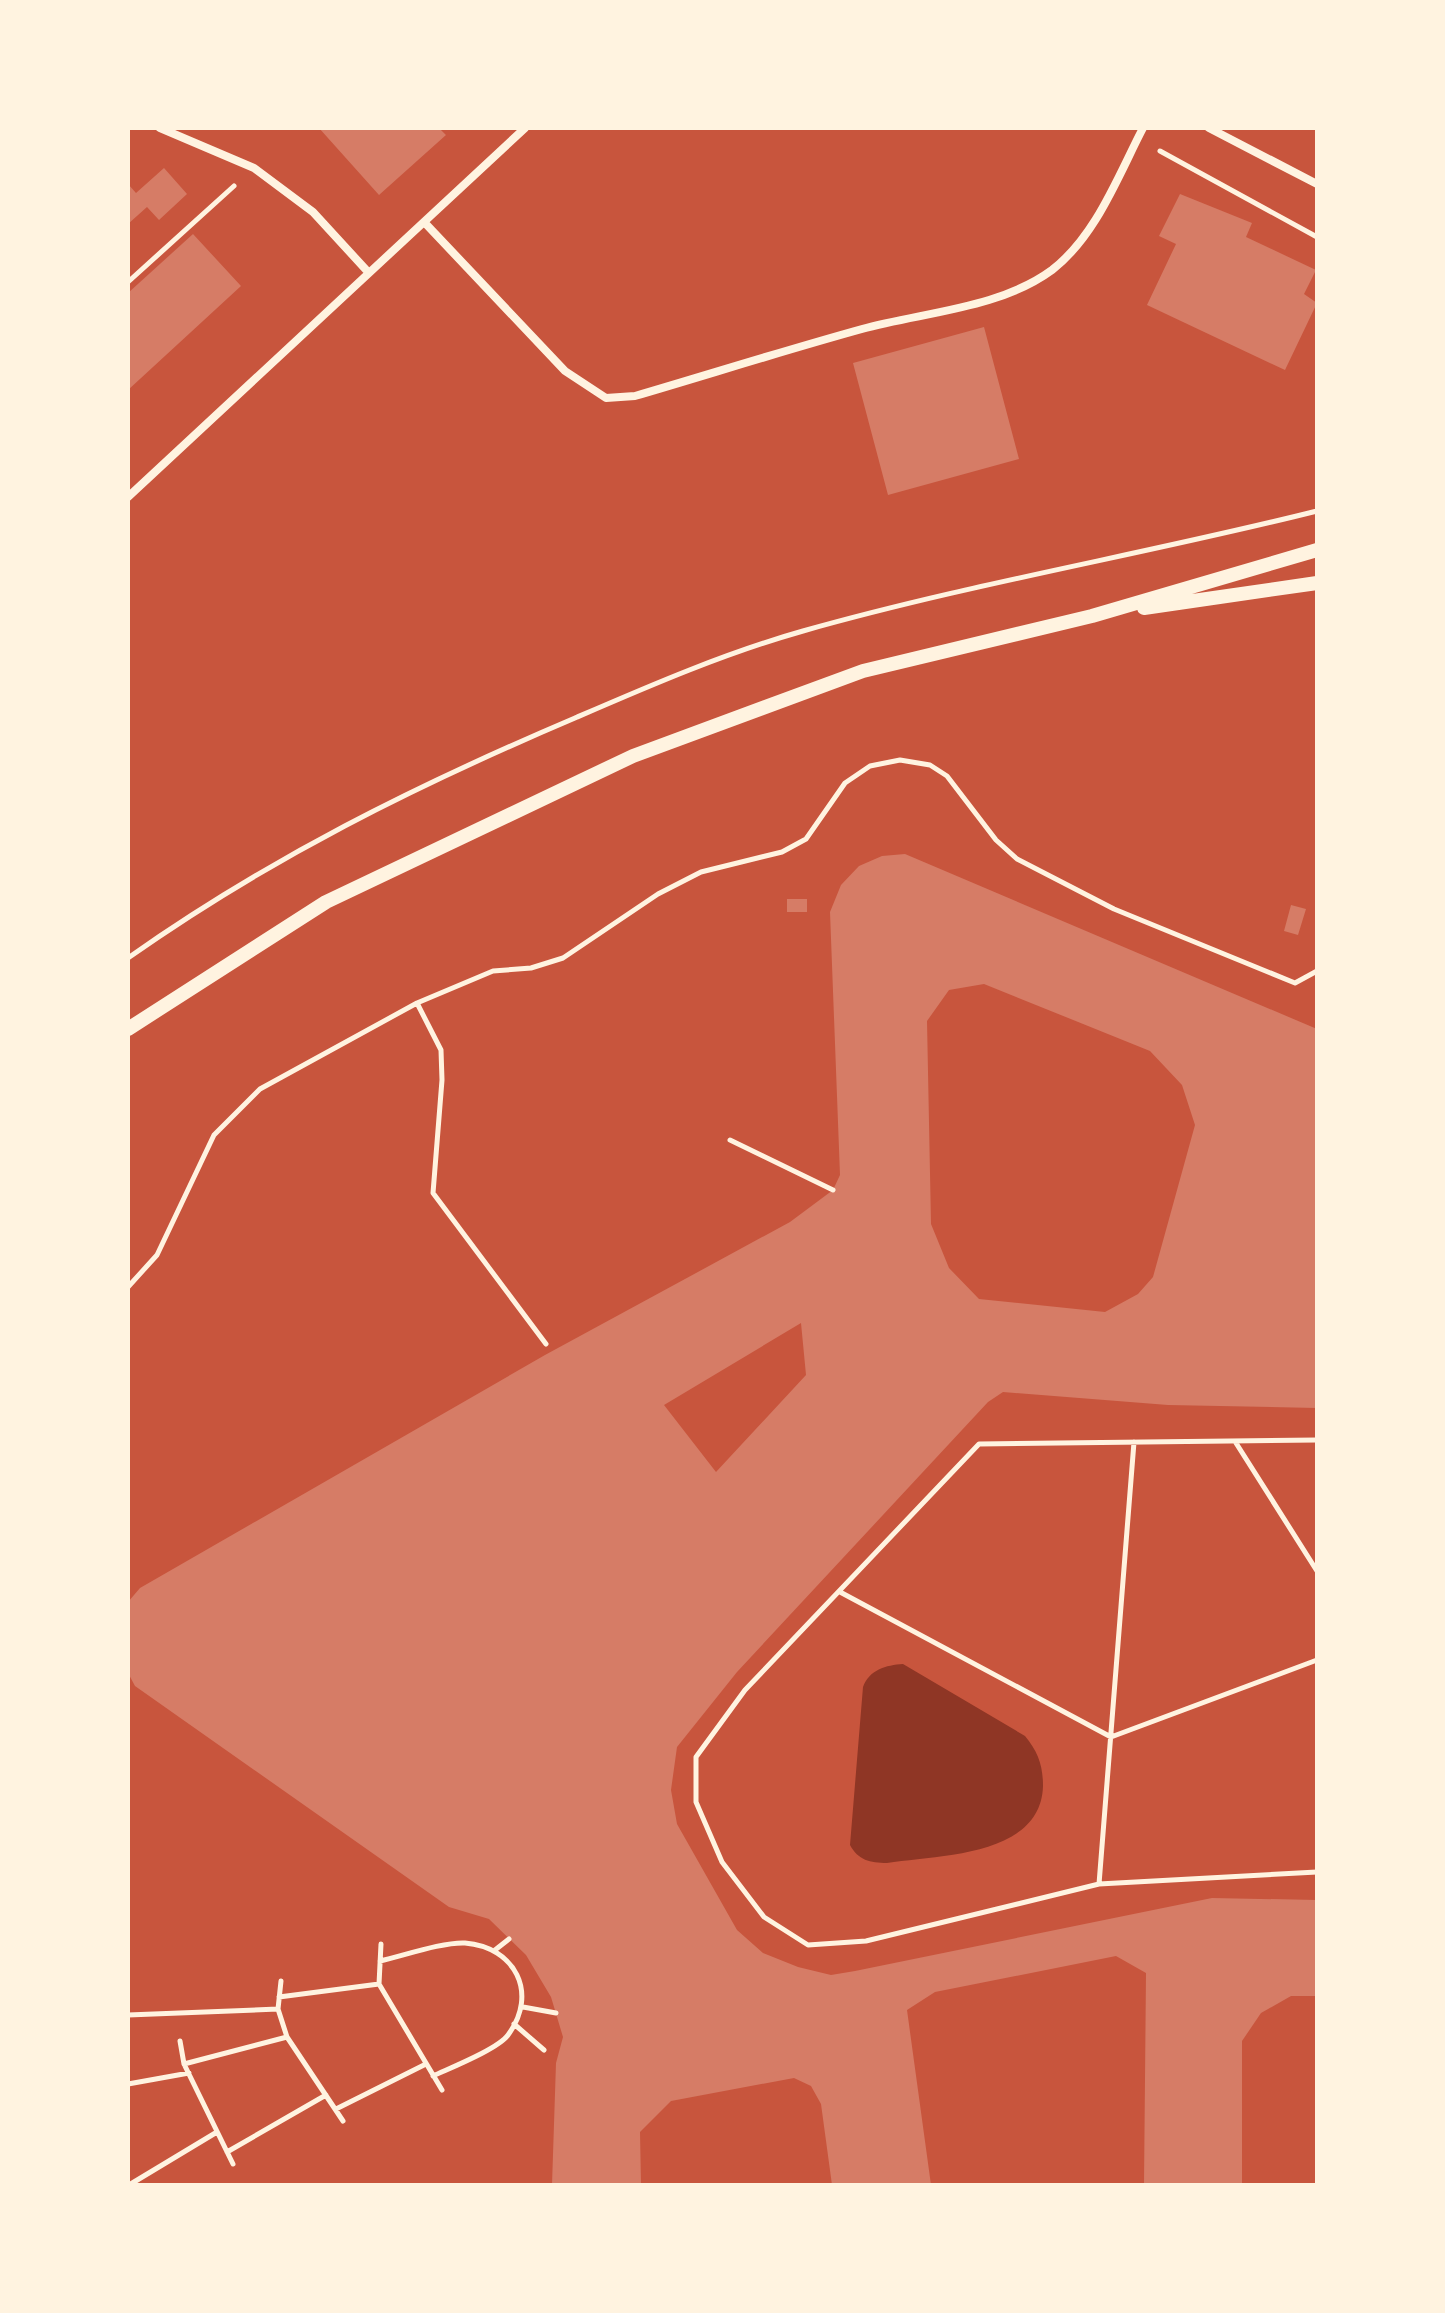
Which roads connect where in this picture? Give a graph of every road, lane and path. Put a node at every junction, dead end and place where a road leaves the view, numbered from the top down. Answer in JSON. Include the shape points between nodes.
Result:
{"nodes":[{"id":1,"x":160,"y":128,"type":"edge"},
{"id":2,"x":525,"y":128,"type":"edge"},
{"id":3,"x":1143,"y":128,"type":"edge"},
{"id":4,"x":1209,"y":128,"type":"edge"},
{"id":5,"x":1137,"y":139,"type":"junction"},
{"id":6,"x":254,"y":168,"type":"junction"},
{"id":7,"x":1317,"y":184,"type":"edge"},
{"id":8,"x":425,"y":223,"type":"junction"},
{"id":9,"x":1317,"y":237,"type":"edge"},
{"id":10,"x":369,"y":273,"type":"junction"},
{"id":11,"x":128,"y":282,"type":"edge"},
{"id":12,"x":128,"y":497,"type":"edge"},
{"id":13,"x":1317,"y":511,"type":"edge"},
{"id":14,"x":1317,"y":550,"type":"edge"},
{"id":15,"x":1317,"y":583,"type":"edge"},
{"id":16,"x":1092,"y":616,"type":"junction"},
{"id":17,"x":128,"y":958,"type":"edge"},
{"id":18,"x":1317,"y":971,"type":"edge"},
{"id":19,"x":417,"y":1003,"type":"junction"},
{"id":20,"x":128,"y":1029,"type":"edge"},
{"id":21,"x":730,"y":1140,"type":"dead end"},
{"id":22,"x":833,"y":1190,"type":"dead end"},
{"id":23,"x":128,"y":1287,"type":"edge"},
{"id":24,"x":546,"y":1344,"type":"dead end"},
{"id":25,"x":1317,"y":1440,"type":"edge"},
{"id":26,"x":1134,"y":1442,"type":"junction"},
{"id":27,"x":1236,"y":1442,"type":"junction"},
{"id":28,"x":1317,"y":1571,"type":"edge"},
{"id":29,"x":839,"y":1592,"type":"junction"},
{"id":30,"x":1317,"y":1660,"type":"edge"},
{"id":31,"x":1111,"y":1737,"type":"junction"},
{"id":32,"x":1317,"y":1872,"type":"edge"},
{"id":33,"x":1099,"y":1884,"type":"junction"},
{"id":34,"x":509,"y":1939,"type":"dead end"},
{"id":35,"x":381,"y":1944,"type":"dead end"},
{"id":36,"x":495,"y":1950,"type":"junction"},
{"id":37,"x":380,"y":1961,"type":"junction"},
{"id":38,"x":281,"y":1981,"type":"dead end"},
{"id":39,"x":379,"y":1984,"type":"junction"},
{"id":40,"x":279,"y":1997,"type":"junction"},
{"id":41,"x":523,"y":2007,"type":"junction"},
{"id":42,"x":278,"y":2009,"type":"junction"},
{"id":43,"x":556,"y":2013,"type":"dead end"},
{"id":44,"x":128,"y":2015,"type":"edge"},
{"id":45,"x":514,"y":2024,"type":"junction"},
{"id":46,"x":287,"y":2037,"type":"junction"},
{"id":47,"x":180,"y":2041,"type":"dead end"},
{"id":48,"x":544,"y":2050,"type":"dead end"},
{"id":49,"x":184,"y":2064,"type":"junction"},
{"id":50,"x":425,"y":2065,"type":"junction"},
{"id":51,"x":189,"y":2073,"type":"junction"},
{"id":52,"x":433,"y":2076,"type":"junction"},
{"id":53,"x":128,"y":2084,"type":"edge"},
{"id":54,"x":442,"y":2090,"type":"dead end"},
{"id":55,"x":326,"y":2095,"type":"junction"},
{"id":56,"x":336,"y":2109,"type":"junction"},
{"id":57,"x":343,"y":2121,"type":"dead end"},
{"id":58,"x":217,"y":2132,"type":"junction"},
{"id":59,"x":227,"y":2152,"type":"junction"},
{"id":60,"x":233,"y":2164,"type":"dead end"},
{"id":61,"x":129,"y":2185,"type":"edge"}],
"edges":[{"from":1,"to":6,"type":"street"},
{"from":2,"to":8,"type":"street"},
{"from":3,"to":5,"type":"street"},
{"from":4,"to":7,"type":"street"},
{"from":5,"to":8,"type":"street","via":[[1082,239],[1051,271],[1029,283],[950,310],[864,328],[635,396],[606,398],[565,371]]},
{"from":5,"to":9,"type":"path"},
{"from":6,"to":10,"type":"street","via":[[313,212]]},
{"from":6,"to":11,"type":"path"},
{"from":8,"to":10,"type":"street"},
{"from":10,"to":12,"type":"street"},
{"from":13,"to":17,"type":"path","via":[[923,599],[799,632],[655,684],[363,813],[192,913]]},
{"from":14,"to":16,"type":"street"},
{"from":15,"to":16,"type":"street"},
{"from":16,"to":20,"type":"street","via":[[863,671],[633,756],[326,902]]},
{"from":18,"to":19,"type":"path","via":[[1295,983],[1114,909],[1017,859],[947,776],[930,765],[900,760],[870,766],[845,783],[806,839],[782,852],[701,872],[658,894],[563,958],[493,971]]},
{"from":19,"to":23,"type":"path","via":[[260,1089],[214,1135],[157,1255]]},
{"from":19,"to":24,"type":"path","via":[[441,1050],[433,1193]]},
{"from":21,"to":22,"type":"path"},
{"from":25,"to":27,"type":"path"},
{"from":26,"to":27,"type":"path"},
{"from":26,"to":29,"type":"path","via":[[979,1444]]},
{"from":26,"to":31,"type":"path"},
{"from":27,"to":28,"type":"path"},
{"from":29,"to":31,"type":"path"},
{"from":29,"to":33,"type":"path","via":[[745,1690],[696,1757],[696,1802],[722,1862],[764,1917],[808,1945],[866,1941]]},
{"from":30,"to":31,"type":"path"},
{"from":31,"to":33,"type":"path"},
{"from":32,"to":33,"type":"path"},
{"from":34,"to":36,"type":"path"},
{"from":35,"to":37,"type":"path"},
{"from":36,"to":37,"type":"path","via":[[462,1943]]},
{"from":36,"to":41,"type":"path","via":[[518,1974]]},
{"from":37,"to":39,"type":"path"},
{"from":38,"to":40,"type":"path"},
{"from":39,"to":40,"type":"path"},
{"from":39,"to":50,"type":"path"},
{"from":40,"to":42,"type":"path"},
{"from":41,"to":43,"type":"path"},
{"from":41,"to":45,"type":"path"},
{"from":42,"to":44,"type":"path"},
{"from":42,"to":46,"type":"path"},
{"from":45,"to":48,"type":"path"},
{"from":45,"to":52,"type":"path","via":[[507,2038]]},
{"from":46,"to":49,"type":"path"},
{"from":46,"to":55,"type":"path"},
{"from":47,"to":49,"type":"path"},
{"from":49,"to":51,"type":"path"},
{"from":50,"to":52,"type":"path"},
{"from":50,"to":56,"type":"path"},
{"from":51,"to":53,"type":"path"},
{"from":51,"to":58,"type":"path"},
{"from":52,"to":54,"type":"path"},
{"from":55,"to":56,"type":"path"},
{"from":55,"to":59,"type":"path"},
{"from":56,"to":57,"type":"path"},
{"from":58,"to":59,"type":"path"},
{"from":58,"to":61,"type":"path"},
{"from":59,"to":60,"type":"path"}]}
